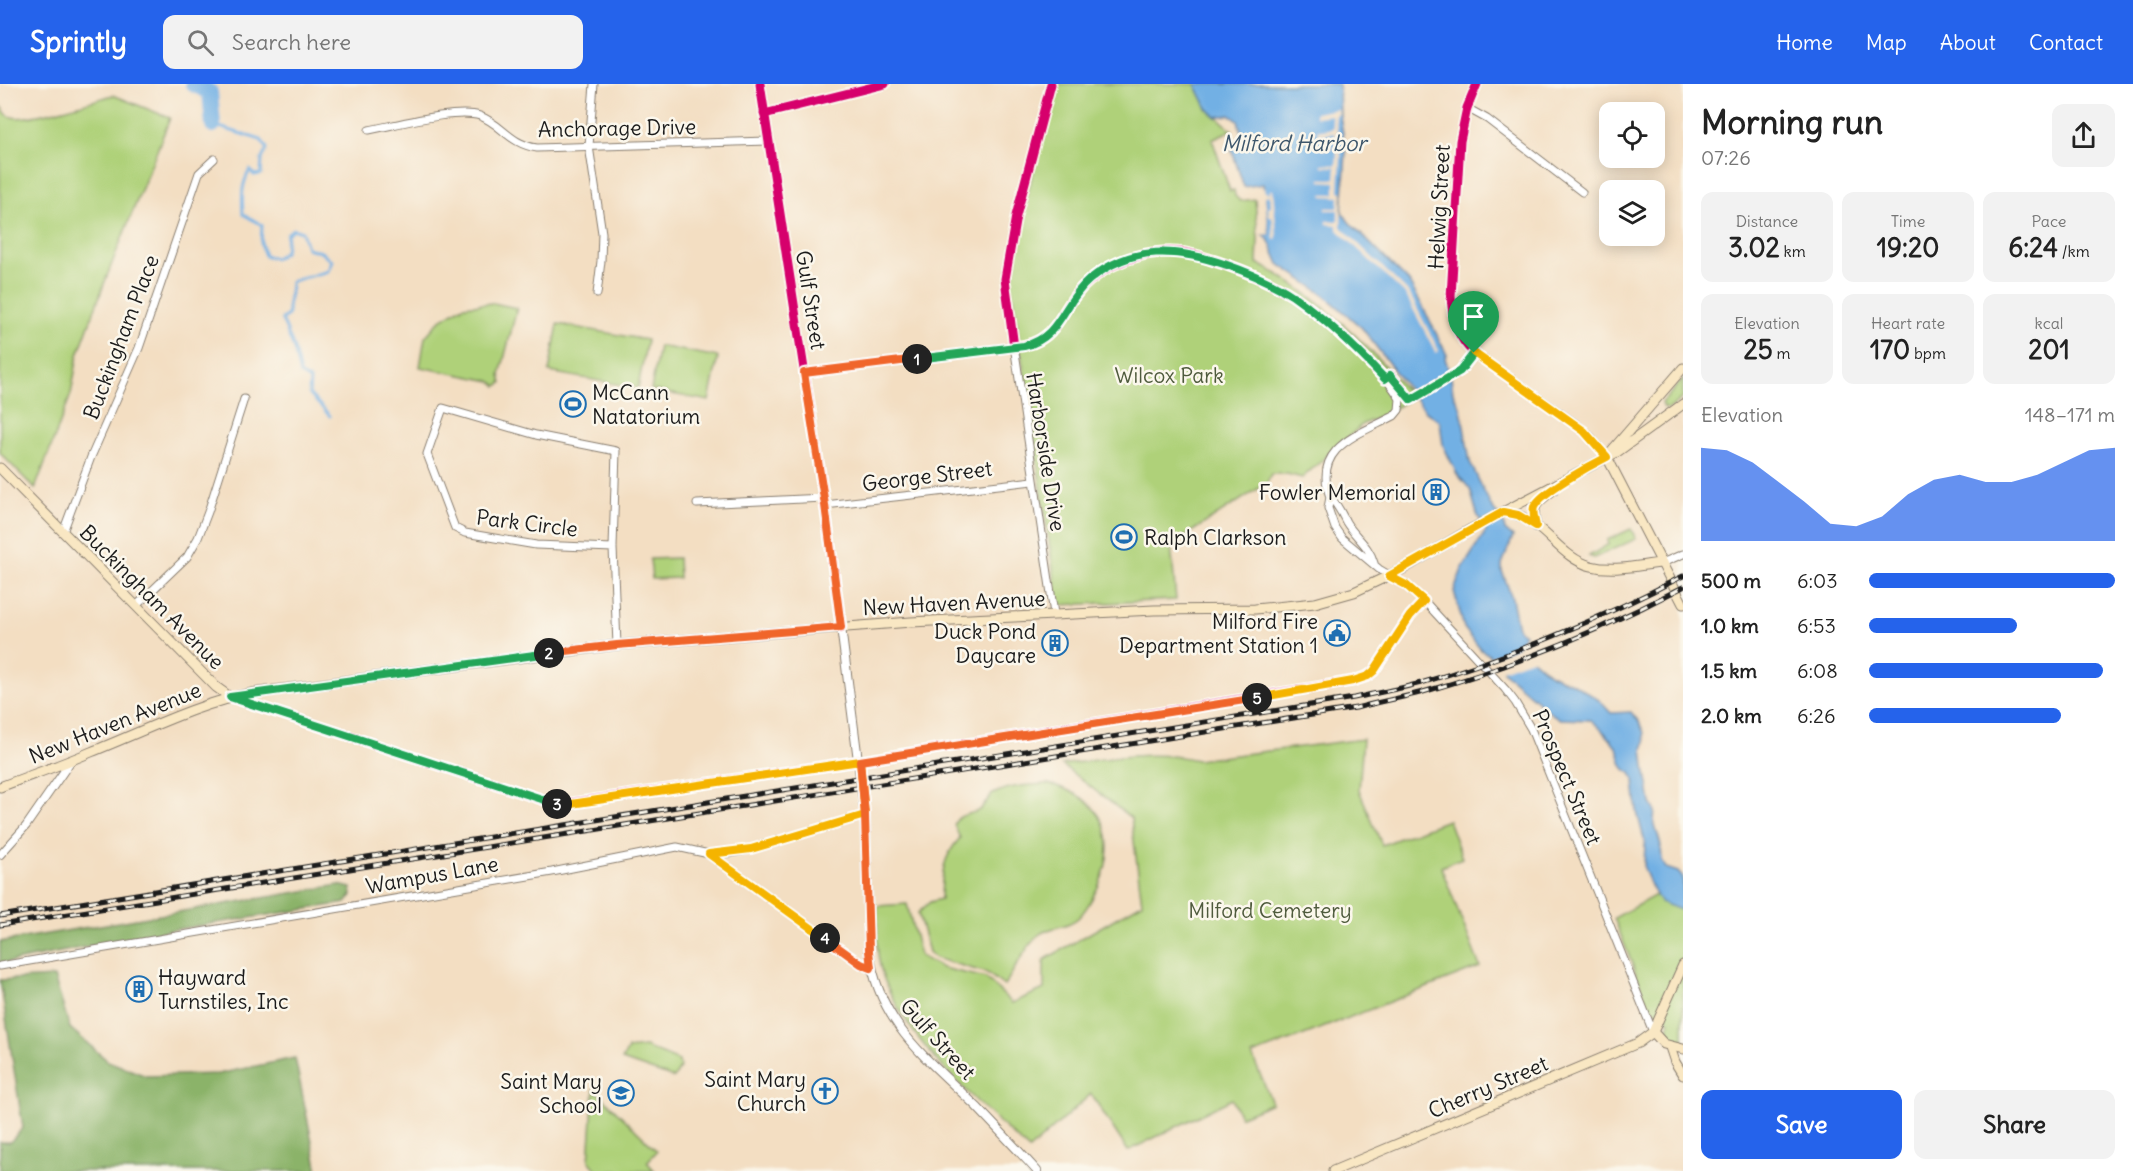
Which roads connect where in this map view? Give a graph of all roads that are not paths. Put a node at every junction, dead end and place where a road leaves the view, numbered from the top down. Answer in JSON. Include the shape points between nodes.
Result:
{"nodes":[{"id":1,"x":594,"y":84,"type":"edge"},
{"id":2,"x":760,"y":84,"type":"edge"},
{"id":3,"x":885,"y":84,"type":"edge"},
{"id":4,"x":1051,"y":84,"type":"edge"},
{"id":5,"x":1477,"y":84,"type":"edge"},
{"id":6,"x":871,"y":86,"type":"edge"},
{"id":7,"x":1467,"y":108,"type":"junction"},
{"id":8,"x":764,"y":114,"type":"junction"},
{"id":9,"x":369,"y":130,"type":"dead end"},
{"id":10,"x":768,"y":141,"type":"junction"},
{"id":11,"x":590,"y":146,"type":"junction"},
{"id":12,"x":214,"y":159,"type":"dead end"},
{"id":13,"x":1582,"y":192,"type":"dead end"},
{"id":14,"x":597,"y":294,"type":"dead end"},
{"id":15,"x":1014,"y":347,"type":"junction"},
{"id":16,"x":1683,"y":368,"type":"edge"},
{"id":17,"x":804,"y":373,"type":"junction"},
{"id":18,"x":244,"y":399,"type":"dead end"},
{"id":19,"x":1650,"y":404,"type":"junction"},
{"id":20,"x":1683,"y":404,"type":"edge"},
{"id":21,"x":1662,"y":421,"type":"junction"},
{"id":22,"x":1607,"y":457,"type":"junction"},
{"id":23,"x":0,"y":468,"type":"edge"},
{"id":24,"x":1033,"y":481,"type":"junction"},
{"id":25,"x":1559,"y":484,"type":"junction"},
{"id":26,"x":1330,"y":497,"type":"junction"},
{"id":27,"x":824,"y":502,"type":"junction"},
{"id":28,"x":697,"y":504,"type":"dead end"},
{"id":29,"x":1500,"y":514,"type":"junction"},
{"id":30,"x":1536,"y":526,"type":"junction"},
{"id":31,"x":63,"y":532,"type":"junction"},
{"id":32,"x":613,"y":548,"type":"junction"},
{"id":33,"x":1683,"y":554,"type":"edge"},
{"id":34,"x":1374,"y":563,"type":"junction"},
{"id":35,"x":1662,"y":563,"type":"junction"},
{"id":36,"x":1389,"y":576,"type":"junction"},
{"id":37,"x":1424,"y":601,"type":"junction"},
{"id":38,"x":1683,"y":604,"type":"edge"},
{"id":39,"x":136,"y":606,"type":"junction"},
{"id":40,"x":1054,"y":614,"type":"junction"},
{"id":41,"x":841,"y":627,"type":"junction"},
{"id":42,"x":617,"y":645,"type":"junction"},
{"id":43,"x":230,"y":697,"type":"junction"},
{"id":44,"x":71,"y":761,"type":"junction"},
{"id":45,"x":860,"y":761,"type":"junction"},
{"id":46,"x":0,"y":787,"type":"edge"},
{"id":47,"x":865,"y":815,"type":"junction"},
{"id":48,"x":709,"y":854,"type":"junction"},
{"id":49,"x":0,"y":855,"type":"edge"},
{"id":50,"x":1683,"y":965,"type":"edge"},
{"id":51,"x":0,"y":966,"type":"edge"},
{"id":52,"x":871,"y":968,"type":"junction"},
{"id":53,"x":1653,"y":1032,"type":"junction"},
{"id":54,"x":1670,"y":1047,"type":"junction"},
{"id":55,"x":1683,"y":1049,"type":"edge"},
{"id":56,"x":1683,"y":1075,"type":"edge"},
{"id":57,"x":1037,"y":1171,"type":"edge"},
{"id":58,"x":1333,"y":1171,"type":"edge"}],
"edges":[{"from":1,"to":11,"type":"street"},
{"from":2,"to":8,"type":"main road","name":"Gulf Street"},
{"from":3,"to":6,"type":"street"},
{"from":4,"to":15,"type":"street","name":"Harborside Drive","via":[[1016,216],[1005,279]]},
{"from":5,"to":7,"type":"street","name":"Helwig Street"},
{"from":6,"to":8,"type":"street"},
{"from":7,"to":13,"type":"street"},
{"from":7,"to":22,"type":"street","name":"Helwig Street","via":[[1461,131],[1452,297],[1458,334],[1474,353],[1584,431]]},
{"from":8,"to":10,"type":"main road","name":"Gulf Street"},
{"from":9,"to":11,"type":"street","name":"Anchorage Drive","via":[[469,115],[481,117],[526,146]]},
{"from":10,"to":11,"type":"street","name":"Anchorage Drive"},
{"from":10,"to":17,"type":"main road","name":"Gulf Street"},
{"from":11,"to":14,"type":"street","via":[[602,233]]},
{"from":12,"to":31,"type":"street","name":"Buckingham Place","via":[[199,173],[139,348]]},
{"from":15,"to":17,"type":"street"},
{"from":15,"to":24,"type":"street","name":"Harborside Drive"},
{"from":15,"to":26,"type":"street","via":[[1030,345],[1048,336],[1089,281],[1129,258],[1155,252],[1196,255],[1261,278],[1292,296],[1348,342],[1400,399],[1394,416],[1331,455],[1325,474]]},
{"from":16,"to":19,"type":"main road"},
{"from":17,"to":27,"type":"main road","name":"Gulf Street"},
{"from":18,"to":39,"type":"street","via":[[193,549]]},
{"from":19,"to":21,"type":"main road"},
{"from":19,"to":22,"type":"main road"},
{"from":20,"to":21,"type":"main road","name":"New Haven Avenue"},
{"from":21,"to":22,"type":"main road","name":"New Haven Avenue"},
{"from":22,"to":25,"type":"main road","name":"New Haven Avenue"},
{"from":22,"to":35,"type":"main road"},
{"from":23,"to":31,"type":"main road","name":"Buckingham Avenue"},
{"from":24,"to":27,"type":"street","name":"George Street"},
{"from":24,"to":40,"type":"street","name":"Harborside Drive"},
{"from":25,"to":29,"type":"main road","name":"New Haven Avenue"},
{"from":25,"to":30,"type":"main road","via":[[1535,505]]},
{"from":26,"to":34,"type":"street","via":[[1370,551]]},
{"from":26,"to":34,"type":"street","via":[[1328,508],[1335,528],[1349,545]]},
{"from":27,"to":28,"type":"street","name":"George Street"},
{"from":27,"to":41,"type":"main road","name":"Gulf Street"},
{"from":29,"to":30,"type":"main road","via":[[1518,515]]},
{"from":29,"to":36,"type":"main road","name":"New Haven Avenue"},
{"from":30,"to":35,"type":"main road","via":[[1590,566],[1615,568]]},
{"from":31,"to":39,"type":"main road","name":"Buckingham Avenue"},
{"from":32,"to":32,"type":"street","name":"Park Circle","via":[[536,545],[455,528],[427,454],[443,408],[537,435],[616,451]]},
{"from":32,"to":42,"type":"street"},
{"from":33,"to":35,"type":"street"},
{"from":34,"to":36,"type":"street","name":"Prospect Street"},
{"from":35,"to":38,"type":"main road"},
{"from":36,"to":37,"type":"street","name":"Prospect Street"},
{"from":36,"to":40,"type":"main road","name":"New Haven Avenue","via":[[1354,592],[1293,607]]},
{"from":37,"to":45,"type":"street","name":"Buckingham Avenue","via":[[1374,671],[1353,681]]},
{"from":37,"to":53,"type":"street","name":"Prospect Street","via":[[1505,689],[1522,713]]},
{"from":39,"to":43,"type":"main road","name":"Buckingham Avenue"},
{"from":40,"to":41,"type":"main road","name":"New Haven Avenue"},
{"from":41,"to":42,"type":"main road","name":"New Haven Avenue"},
{"from":41,"to":45,"type":"street","name":"Gulf Street"},
{"from":42,"to":43,"type":"main road","name":"New Haven Avenue"},
{"from":43,"to":44,"type":"main road","name":"New Haven Avenue"},
{"from":43,"to":45,"type":"street","name":"Buckingham Avenue","via":[[557,804]]},
{"from":44,"to":46,"type":"main road","name":"New Haven Avenue"},
{"from":44,"to":49,"type":"street","via":[[18,837]]},
{"from":45,"to":47,"type":"street","name":"Gulf Street"},
{"from":47,"to":48,"type":"street","name":"Wampus Lane","via":[[751,849]]},
{"from":47,"to":52,"type":"street","name":"Gulf Street"},
{"from":48,"to":51,"type":"street","name":"Wampus Lane","via":[[677,847]]},
{"from":48,"to":52,"type":"street"},
{"from":50,"to":53,"type":"main road"},
{"from":52,"to":57,"type":"street","name":"Gulf Street","via":[[884,1005],[897,1025]]},
{"from":53,"to":54,"type":"main road"},
{"from":53,"to":58,"type":"main road","name":"Cherry Street","via":[[1638,1043]]},
{"from":54,"to":55,"type":"main road"},
{"from":54,"to":56,"type":"main road"}]}
